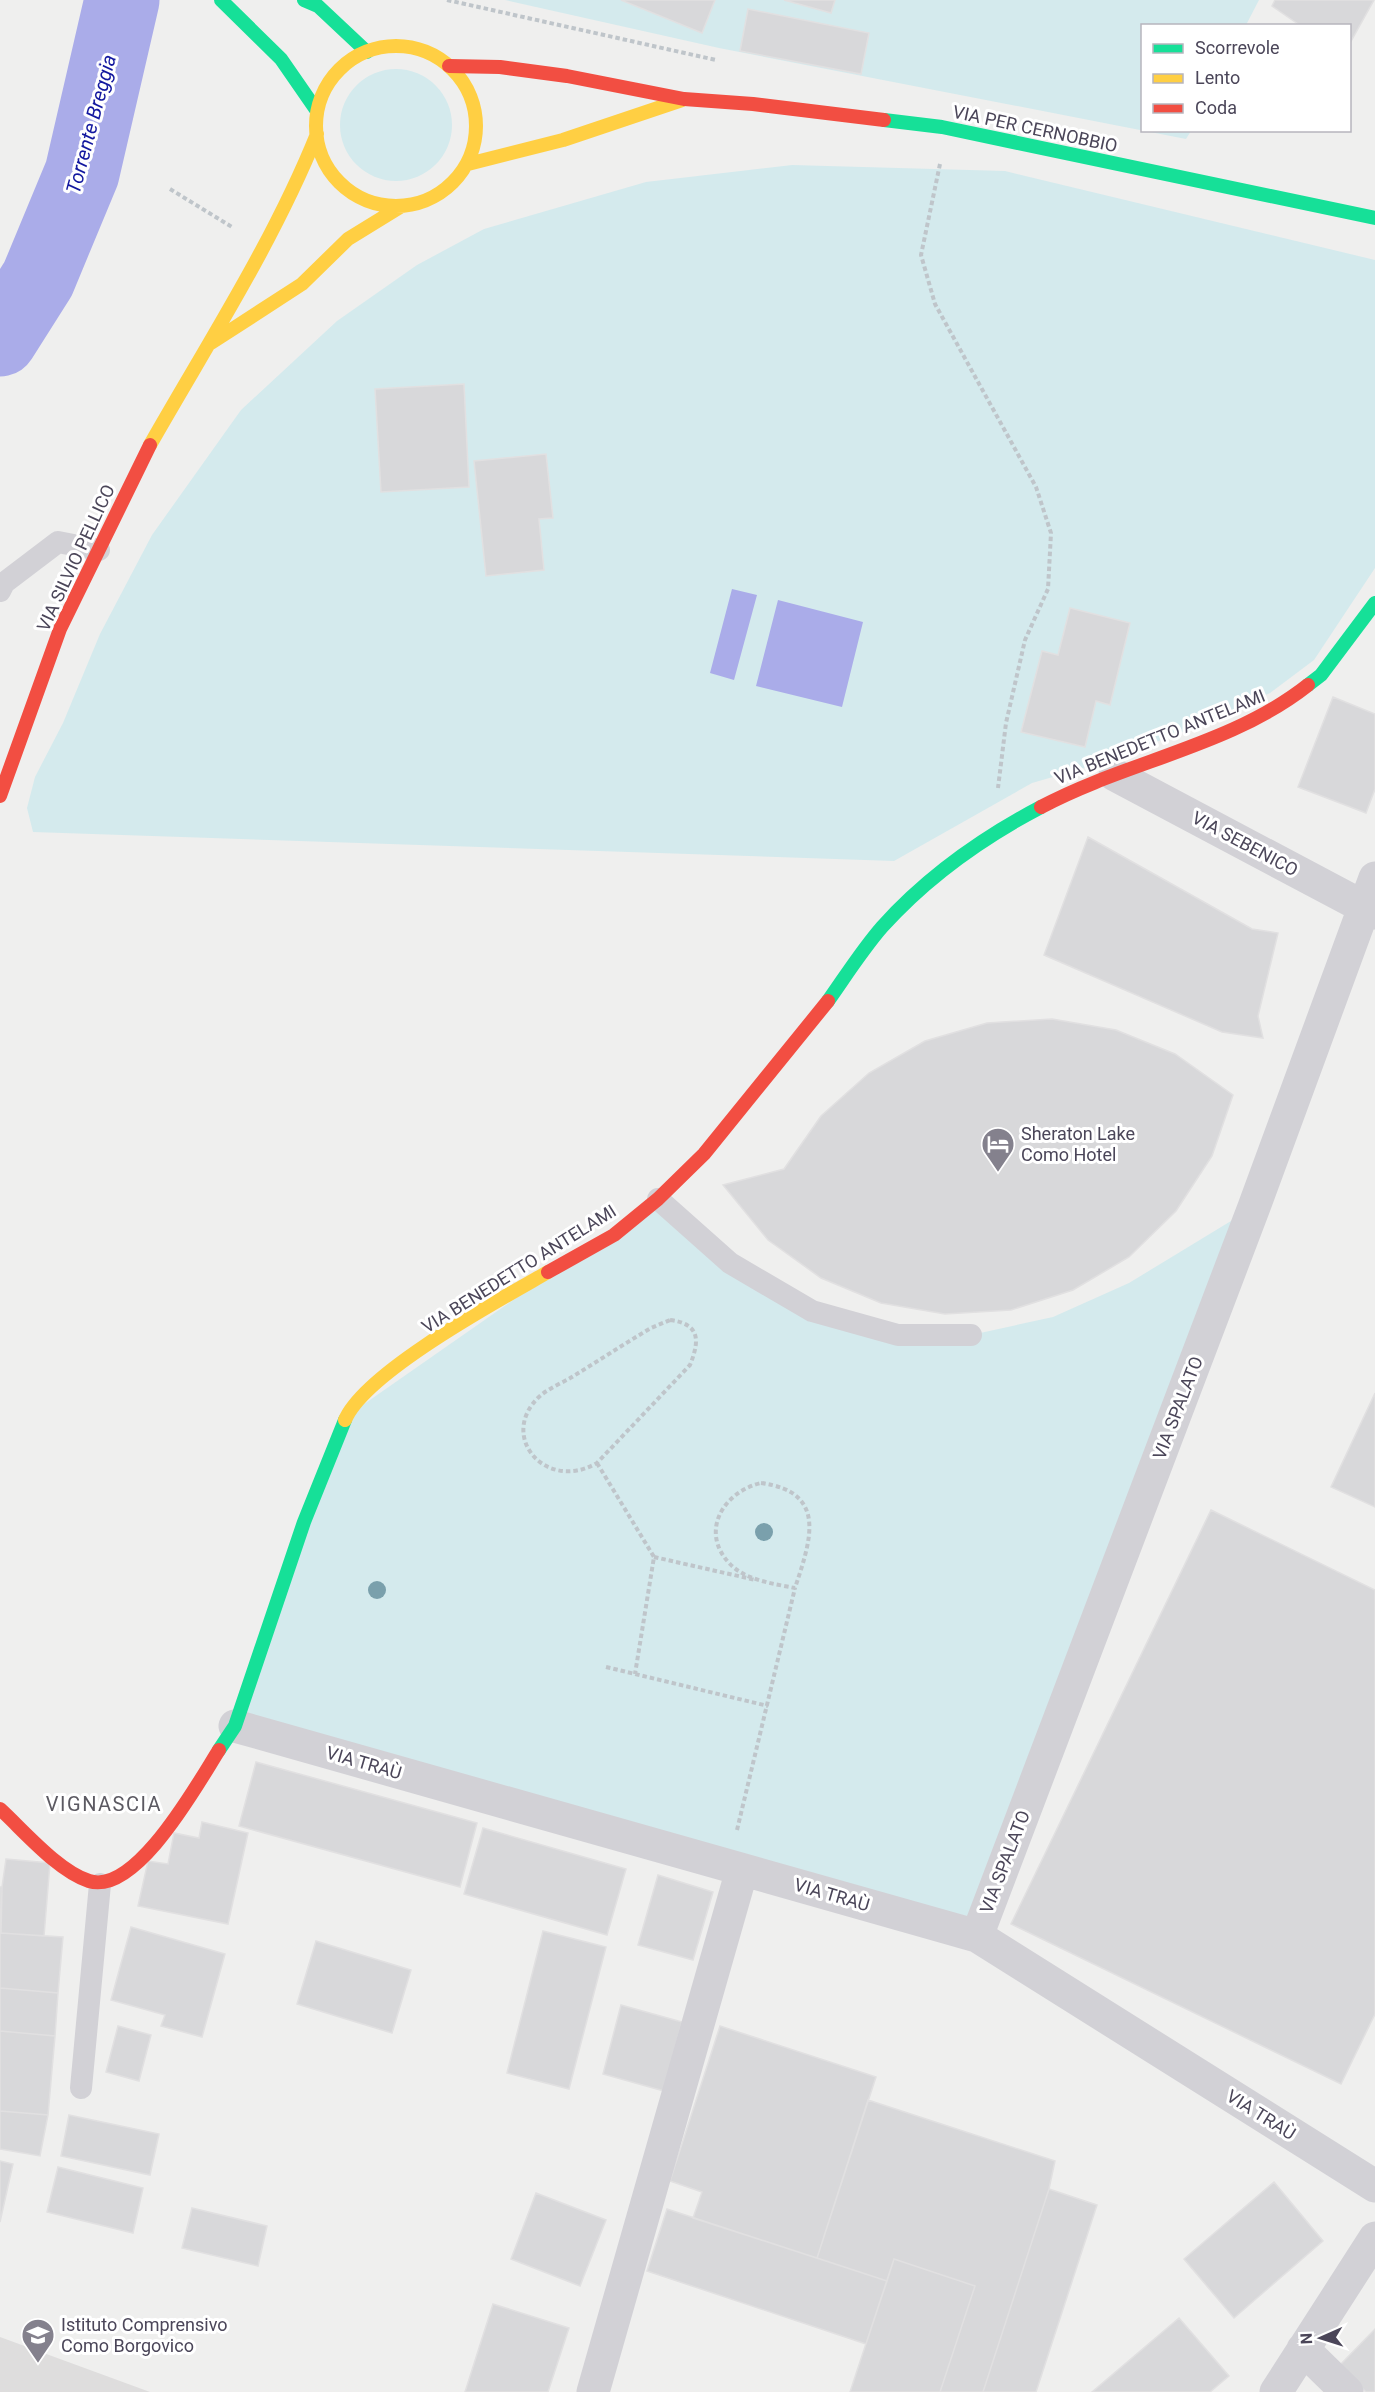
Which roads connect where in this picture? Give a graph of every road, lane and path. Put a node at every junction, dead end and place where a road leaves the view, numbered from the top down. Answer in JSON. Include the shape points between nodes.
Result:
{"nodes":[{"id":1,"x":221,"y":0,"type":"edge"},
{"id":2,"x":304,"y":0,"type":"edge"},
{"id":3,"x":367,"y":52,"type":"junction"},
{"id":4,"x":450,"y":66,"type":"junction"},
{"id":5,"x":684,"y":99,"type":"junction"},
{"id":6,"x":317,"y":111,"type":"junction"},
{"id":7,"x":942,"y":127,"type":"junction"},
{"id":8,"x":316,"y":134,"type":"junction"},
{"id":9,"x":468,"y":164,"type":"junction"},
{"id":10,"x":170,"y":189,"type":"dead end"},
{"id":11,"x":400,"y":207,"type":"junction"},
{"id":12,"x":1375,"y":219,"type":"edge"},
{"id":13,"x":263,"y":246,"type":"junction"},
{"id":14,"x":207,"y":345,"type":"junction"},
{"id":15,"x":99,"y":550,"type":"junction"},
{"id":16,"x":0,"y":591,"type":"edge"},
{"id":17,"x":1375,"y":603,"type":"edge"},
{"id":18,"x":1115,"y":775,"type":"junction"},
{"id":19,"x":0,"y":796,"type":"edge"},
{"id":20,"x":992,"y":833,"type":"junction"},
{"id":21,"x":1371,"y":899,"type":"edge"},
{"id":22,"x":658,"y":1199,"type":"junction"},
{"id":23,"x":971,"y":1335,"type":"dead end"},
{"id":24,"x":597,"y":1463,"type":"junction"},
{"id":25,"x":654,"y":1557,"type":"junction"},
{"id":26,"x":771,"y":1584,"type":"junction"},
{"id":27,"x":795,"y":1588,"type":"junction"},
{"id":28,"x":606,"y":1667,"type":"dead end"},
{"id":29,"x":635,"y":1674,"type":"junction"},
{"id":30,"x":768,"y":1706,"type":"junction"},
{"id":31,"x":235,"y":1726,"type":"junction"},
{"id":32,"x":0,"y":1809,"type":"edge"},
{"id":33,"x":735,"y":1868,"type":"junction"},
{"id":34,"x":100,"y":1884,"type":"junction"},
{"id":35,"x":976,"y":1936,"type":"junction"},
{"id":36,"x":81,"y":2088,"type":"dead end"},
{"id":37,"x":1375,"y":2187,"type":"edge"},
{"id":38,"x":1375,"y":2238,"type":"edge"},
{"id":39,"x":1303,"y":2349,"type":"junction"},
{"id":40,"x":592,"y":2392,"type":"edge"},
{"id":41,"x":1276,"y":2392,"type":"edge"},
{"id":42,"x":1347,"y":2392,"type":"edge"}],
"edges":[{"from":1,"to":6,"type":"main road","via":[[281,59]]},
{"from":2,"to":3,"type":"main road","via":[[318,6]]},
{"from":3,"to":4,"type":"main road","via":[[402,46],[420,49]]},
{"from":3,"to":6,"type":"main road","via":[[349,61],[334,76]]},
{"from":4,"to":5,"type":"main road","name":"VIA PER CERNOBBIO","via":[[500,67],[567,76]]},
{"from":4,"to":9,"type":"main road","via":[[467,89],[477,118],[476,141]]},
{"from":5,"to":7,"type":"main road","name":"VIA PER CERNOBBIO"},
{"from":5,"to":9,"type":"main road","name":"VIA PER CERNOBBIO","via":[[563,140]]},
{"from":6,"to":8,"type":"main road"},
{"from":7,"to":12,"type":"main road","name":"VIA PER CERNOBBIO"},
{"from":7,"to":20,"type":"path","via":[[939,178],[921,255],[935,304],[1036,487],[1051,533],[1048,589],[1025,640],[1006,723]]},
{"from":8,"to":11,"type":"main road","via":[[325,163],[345,188],[362,199]]},
{"from":8,"to":13,"type":"main road","name":"VIA SILVIO PELLICO","via":[[299,178]]},
{"from":9,"to":11,"type":"main road","via":[[443,192]]},
{"from":10,"to":13,"type":"path"},
{"from":11,"to":14,"type":"main road","name":"VIA SILVIO PELLICO","via":[[348,239],[302,284]]},
{"from":13,"to":14,"type":"main road","name":"VIA SILVIO PELLICO"},
{"from":14,"to":15,"type":"main road","name":"VIA SILVIO PELLICO","via":[[143,458]]},
{"from":15,"to":16,"type":"lane","via":[[58,542],[4,583]]},
{"from":15,"to":19,"type":"main road","name":"VIA SILVIO PELLICO","via":[[60,629]]},
{"from":17,"to":18,"type":"main road","name":"VIA BENEDETTO ANTELAMI","via":[[1321,675],[1282,706]]},
{"from":18,"to":20,"type":"main road","name":"VIA BENEDETTO ANTELAMI","via":[[1080,786]]},
{"from":18,"to":21,"type":"street","name":"VIA SEBENICO"},
{"from":20,"to":22,"type":"main road","name":"VIA BENEDETTO ANTELAMI","via":[[931,880],[881,928],[795,1044],[704,1154]]},
{"from":21,"to":35,"type":"street","name":"VIA SPALATO"},
{"from":22,"to":23,"type":"lane","via":[[730,1263],[812,1311],[898,1335]]},
{"from":22,"to":31,"type":"main road","name":"VIA BENEDETTO ANTELAMI","via":[[615,1234],[454,1327],[380,1379],[347,1416],[304,1522]]},
{"from":24,"to":24,"type":"path","via":[[582,1471],[561,1473],[537,1461],[526,1449],[525,1420],[539,1397],[641,1334],[670,1320],[685,1322],[693,1329],[698,1346],[690,1365]]},
{"from":24,"to":25,"type":"path"},
{"from":25,"to":26,"type":"path"},
{"from":25,"to":29,"type":"path"},
{"from":26,"to":27,"type":"path"},
{"from":26,"to":27,"type":"path","via":[[742,1574],[730,1564],[717,1537],[717,1522],[731,1496],[745,1487],[761,1484],[791,1493],[809,1518],[811,1534]]},
{"from":27,"to":30,"type":"path"},
{"from":28,"to":29,"type":"path"},
{"from":29,"to":30,"type":"path"},
{"from":30,"to":33,"type":"path"},
{"from":31,"to":33,"type":"street","name":"VIA TRAÙ"},
{"from":31,"to":34,"type":"main road","name":"VIA BENEDETTO ANTELAMI","via":[[161,1839],[122,1874]]},
{"from":32,"to":34,"type":"main road","via":[[75,1875]]},
{"from":33,"to":35,"type":"street","name":"VIA TRAÙ"},
{"from":33,"to":40,"type":"street"},
{"from":34,"to":36,"type":"lane"},
{"from":35,"to":37,"type":"street","name":"VIA TRAÙ"},
{"from":38,"to":39,"type":"street"},
{"from":39,"to":41,"type":"street"},
{"from":39,"to":42,"type":"street"}]}
